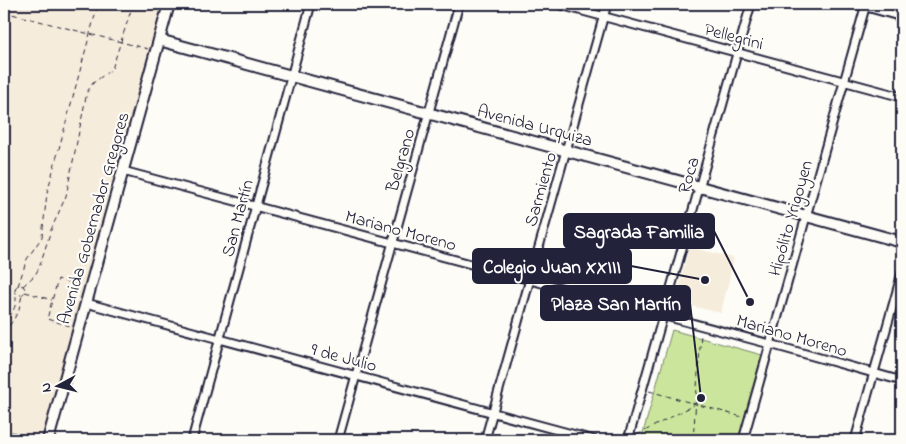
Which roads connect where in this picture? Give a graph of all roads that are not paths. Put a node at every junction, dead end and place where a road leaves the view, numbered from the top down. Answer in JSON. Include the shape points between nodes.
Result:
{"nodes":[{"id":1,"x":169,"y":4,"type":"edge"},
{"id":2,"x":311,"y":4,"type":"edge"},
{"id":3,"x":459,"y":4,"type":"edge"},
{"id":4,"x":557,"y":4,"type":"edge"},
{"id":5,"x":607,"y":4,"type":"edge"},
{"id":6,"x":751,"y":4,"type":"edge"},
{"id":7,"x":856,"y":4,"type":"edge"},
{"id":8,"x":866,"y":5,"type":"edge"},
{"id":9,"x":604,"y":16,"type":"junction"},
{"id":10,"x":902,"y":17,"type":"edge"},
{"id":11,"x":159,"y":40,"type":"junction"},
{"id":12,"x":738,"y":52,"type":"junction"},
{"id":13,"x":292,"y":76,"type":"junction"},
{"id":14,"x":844,"y":82,"type":"junction"},
{"id":15,"x":902,"y":97,"type":"edge"},
{"id":16,"x":428,"y":113,"type":"junction"},
{"id":17,"x":566,"y":151,"type":"junction"},
{"id":18,"x":123,"y":171,"type":"junction"},
{"id":19,"x":700,"y":187,"type":"junction"},
{"id":20,"x":256,"y":206,"type":"junction"},
{"id":21,"x":807,"y":216,"type":"junction"},
{"id":22,"x":902,"y":242,"type":"edge"},
{"id":23,"x":392,"y":243,"type":"junction"},
{"id":24,"x":902,"y":273,"type":"edge"},
{"id":25,"x":530,"y":280,"type":"junction"},
{"id":26,"x":86,"y":303,"type":"junction"},
{"id":27,"x":663,"y":315,"type":"junction"},
{"id":28,"x":220,"y":339,"type":"junction"},
{"id":29,"x":770,"y":344,"type":"junction"},
{"id":30,"x":873,"y":373,"type":"junction"},
{"id":31,"x":356,"y":376,"type":"junction"},
{"id":32,"x":902,"y":382,"type":"edge"},
{"id":33,"x":492,"y":413,"type":"junction"},
{"id":34,"x":48,"y":440,"type":"edge"},
{"id":35,"x":192,"y":440,"type":"edge"},
{"id":36,"x":338,"y":440,"type":"edge"},
{"id":37,"x":484,"y":440,"type":"edge"},
{"id":38,"x":594,"y":440,"type":"edge"},
{"id":39,"x":628,"y":440,"type":"edge"},
{"id":40,"x":743,"y":440,"type":"edge"},
{"id":41,"x":855,"y":440,"type":"edge"}],
"edges":[{"from":1,"to":11,"type":"street","name":"Avenida Gobernador Gregores"},
{"from":2,"to":13,"type":"street","name":"San Martín"},
{"from":3,"to":16,"type":"street","name":"Belgrano"},
{"from":4,"to":9,"type":"street","name":"Pellegrini"},
{"from":5,"to":9,"type":"street","name":"Sarmiento"},
{"from":6,"to":12,"type":"street","name":"Roca"},
{"from":7,"to":8,"type":"street"},
{"from":8,"to":10,"type":"street"},
{"from":8,"to":14,"type":"street","name":"Hipólito Yrigoyen"},
{"from":9,"to":12,"type":"street","name":"Pellegrini"},
{"from":9,"to":17,"type":"street","name":"Sarmiento"},
{"from":11,"to":13,"type":"street","name":"Avenida Urquiza"},
{"from":11,"to":18,"type":"street","name":"Avenida Gobernador Gregores"},
{"from":12,"to":14,"type":"street","name":"Pellegrini"},
{"from":12,"to":19,"type":"street","name":"Roca"},
{"from":13,"to":16,"type":"street","name":"Avenida Urquiza"},
{"from":13,"to":20,"type":"street","name":"San Martín"},
{"from":14,"to":15,"type":"street","name":"Pellegrini"},
{"from":14,"to":21,"type":"street","name":"Hipólito Yrigoyen"},
{"from":16,"to":17,"type":"street","name":"Avenida Urquiza"},
{"from":16,"to":23,"type":"street","name":"Belgrano"},
{"from":17,"to":19,"type":"street","name":"Avenida Urquiza"},
{"from":17,"to":25,"type":"street","name":"Sarmiento"},
{"from":18,"to":20,"type":"street","name":"Mariano Moreno"},
{"from":18,"to":26,"type":"street","name":"Avenida Gobernador Gregores"},
{"from":19,"to":21,"type":"street","name":"Avenida Urquiza"},
{"from":19,"to":27,"type":"street","name":"Roca"},
{"from":20,"to":23,"type":"street","name":"Mariano Moreno"},
{"from":20,"to":28,"type":"street","name":"San Martín"},
{"from":21,"to":22,"type":"street","name":"Avenida Urquiza"},
{"from":21,"to":29,"type":"street","name":"Hipólito Yrigoyen"},
{"from":23,"to":25,"type":"street","name":"Mariano Moreno"},
{"from":23,"to":31,"type":"street","name":"Belgrano"},
{"from":24,"to":30,"type":"street"},
{"from":25,"to":27,"type":"street","name":"Mariano Moreno"},
{"from":25,"to":33,"type":"street","name":"Sarmiento"},
{"from":26,"to":28,"type":"street","name":"9 de Julio"},
{"from":26,"to":34,"type":"street","name":"Avenida Gobernador Gregores"},
{"from":27,"to":29,"type":"street","name":"Mariano Moreno"},
{"from":27,"to":39,"type":"street","name":"Roca"},
{"from":28,"to":31,"type":"street","name":"9 de Julio"},
{"from":28,"to":35,"type":"street","name":"San Martín"},
{"from":29,"to":30,"type":"street","name":"Mariano Moreno"},
{"from":29,"to":40,"type":"street","name":"Hipólito Yrigoyen"},
{"from":30,"to":32,"type":"street","name":"Mariano Moreno"},
{"from":30,"to":41,"type":"street"},
{"from":31,"to":33,"type":"street","name":"9 de Julio"},
{"from":31,"to":36,"type":"street","name":"Belgrano"},
{"from":33,"to":37,"type":"street","name":"Sarmiento"},
{"from":33,"to":38,"type":"street","name":"9 de Julio"}]}
